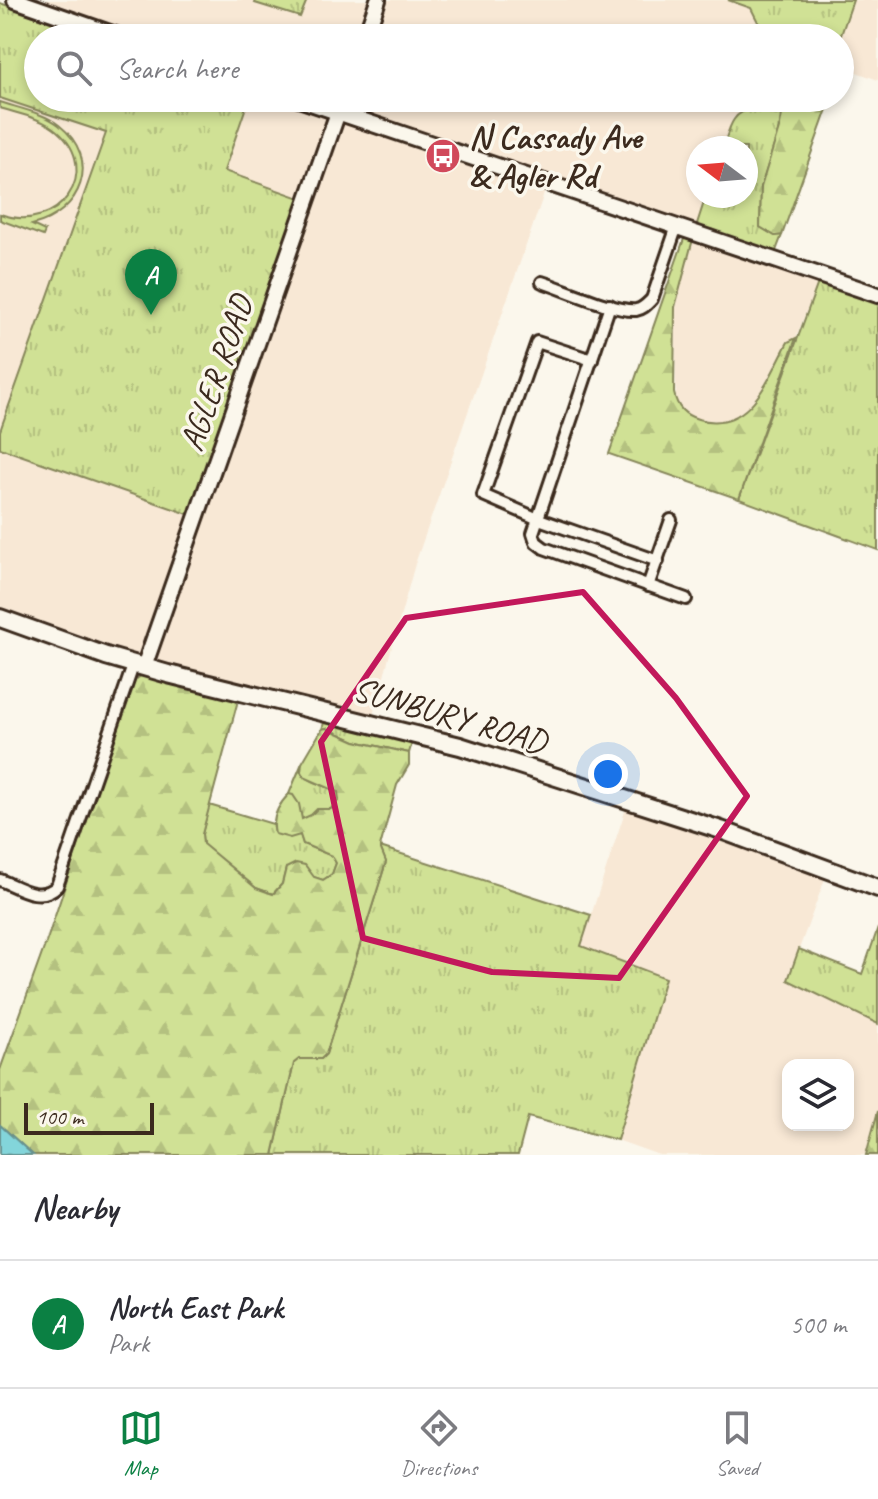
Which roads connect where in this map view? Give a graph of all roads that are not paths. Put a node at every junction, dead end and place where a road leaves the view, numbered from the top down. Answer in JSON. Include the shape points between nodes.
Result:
{"nodes":[{"id":1,"x":15,"y":0,"type":"edge"},
{"id":2,"x":378,"y":0,"type":"edge"},
{"id":3,"x":84,"y":24,"type":"edge"},
{"id":4,"x":370,"y":24,"type":"edge"},
{"id":5,"x":338,"y":112,"type":"edge"},
{"id":6,"x":360,"y":112,"type":"edge"},
{"id":7,"x":677,"y":226,"type":"junction"},
{"id":8,"x":542,"y":282,"type":"dead end"},
{"id":9,"x":878,"y":295,"type":"edge"},
{"id":10,"x":610,"y":305,"type":"junction"},
{"id":11,"x":592,"y":360,"type":"junction"},
{"id":12,"x":536,"y":518,"type":"junction"},
{"id":13,"x":671,"y":520,"type":"dead end"},
{"id":14,"x":658,"y":561,"type":"junction"},
{"id":15,"x":648,"y":586,"type":"junction"},
{"id":16,"x":686,"y":599,"type":"dead end"},
{"id":17,"x":0,"y":618,"type":"edge"},
{"id":18,"x":139,"y":665,"type":"junction"},
{"id":19,"x":0,"y":880,"type":"edge"},
{"id":20,"x":878,"y":888,"type":"edge"}],
"edges":[{"from":1,"to":3,"type":"main road"},
{"from":2,"to":4,"type":"main road"},
{"from":5,"to":18,"type":"main road","name":"AGLER ROAD"},
{"from":6,"to":7,"type":"main road"},
{"from":7,"to":9,"type":"main road"},
{"from":7,"to":10,"type":"street","via":[[652,299],[635,310]]},
{"from":8,"to":10,"type":"street"},
{"from":10,"to":11,"type":"street"},
{"from":11,"to":12,"type":"street"},
{"from":11,"to":12,"type":"street","via":[[537,342],[483,495]]},
{"from":12,"to":14,"type":"street"},
{"from":12,"to":15,"type":"street","via":[[533,533],[544,548]]},
{"from":13,"to":14,"type":"street"},
{"from":14,"to":15,"type":"street"},
{"from":15,"to":16,"type":"street"},
{"from":17,"to":18,"type":"main road","name":"SUNBURY ROAD"},
{"from":18,"to":19,"type":"street","via":[[57,886],[42,895]]},
{"from":18,"to":20,"type":"main road","name":"SUNBURY ROAD","via":[[460,746],[721,830]]}]}
